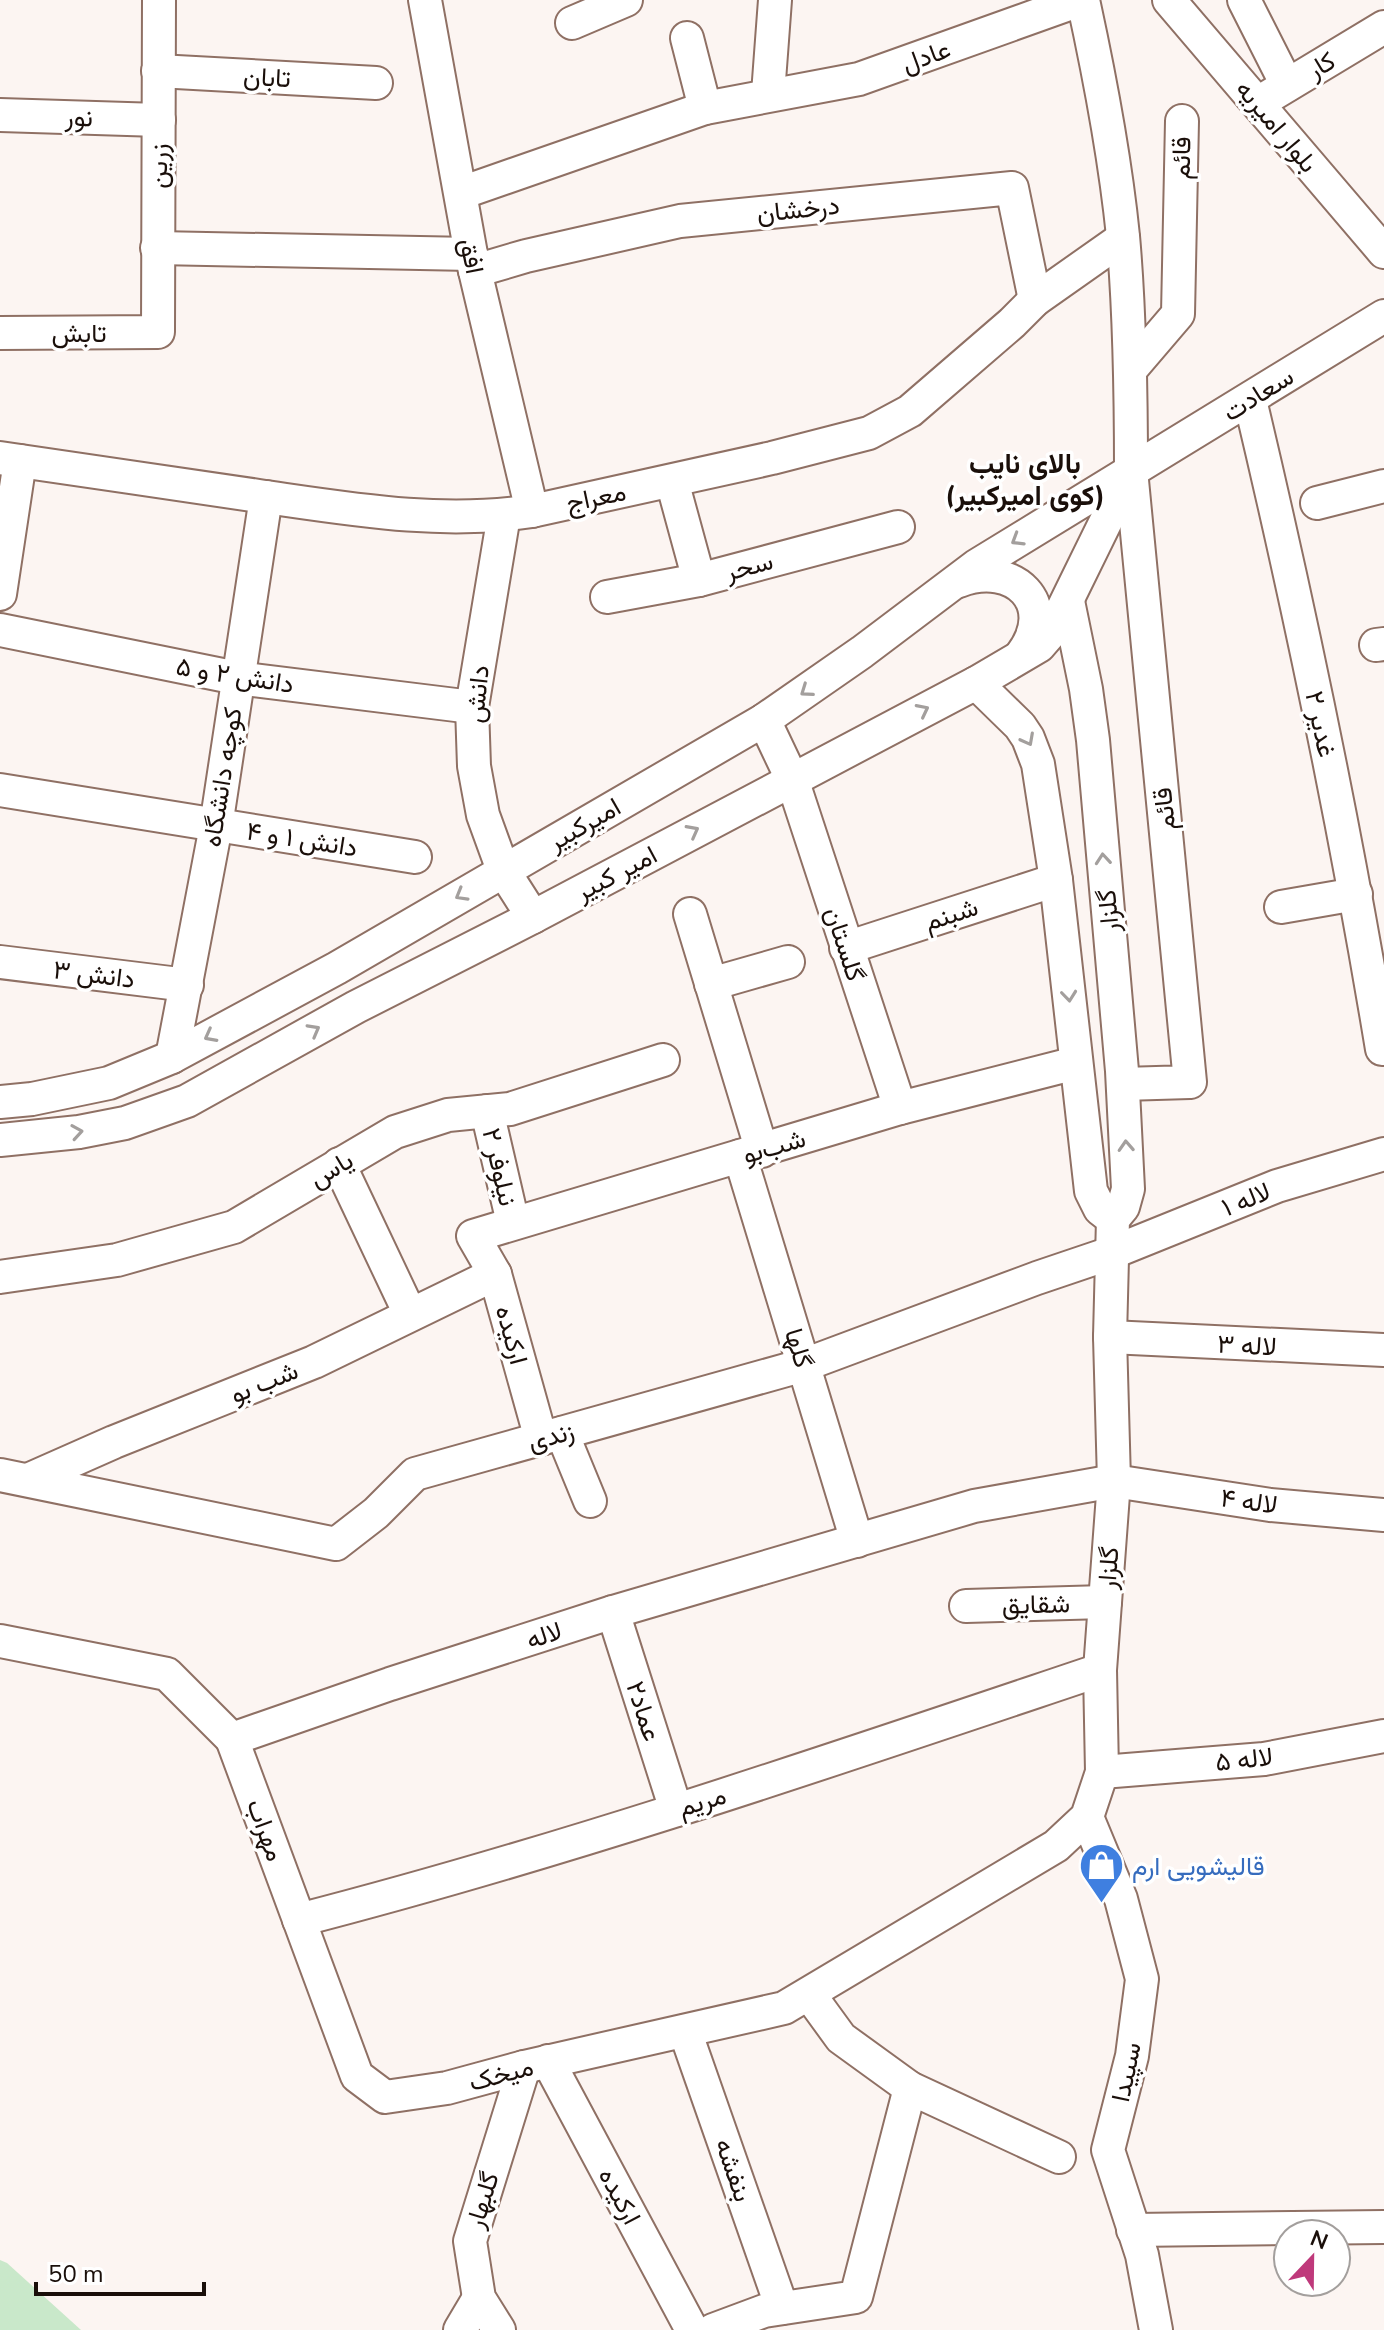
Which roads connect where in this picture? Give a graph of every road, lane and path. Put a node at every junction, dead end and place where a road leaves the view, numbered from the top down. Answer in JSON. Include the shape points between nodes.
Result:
{"nodes":[{"id":1,"x":159,"y":0,"type":"edge"},
{"id":2,"x":425,"y":0,"type":"edge"},
{"id":3,"x":626,"y":0,"type":"edge"},
{"id":4,"x":775,"y":0,"type":"edge"},
{"id":5,"x":1082,"y":0,"type":"edge"},
{"id":6,"x":1169,"y":0,"type":"edge"},
{"id":7,"x":1244,"y":0,"type":"edge"},
{"id":8,"x":572,"y":23,"type":"dead end"},
{"id":9,"x":1384,"y":27,"type":"edge"},
{"id":10,"x":687,"y":38,"type":"dead end"},
{"id":11,"x":158,"y":71,"type":"junction"},
{"id":12,"x":376,"y":83,"type":"dead end"},
{"id":13,"x":1287,"y":85,"type":"junction"},
{"id":14,"x":768,"y":94,"type":"junction"},
{"id":15,"x":1258,"y":103,"type":"junction"},
{"id":16,"x":705,"y":108,"type":"junction"},
{"id":17,"x":0,"y":115,"type":"edge"},
{"id":18,"x":159,"y":120,"type":"junction"},
{"id":19,"x":1182,"y":121,"type":"dead end"},
{"id":20,"x":461,"y":193,"type":"junction"},
{"id":21,"x":1123,"y":238,"type":"junction"},
{"id":22,"x":1380,"y":241,"type":"edge"},
{"id":23,"x":157,"y":248,"type":"junction"},
{"id":24,"x":473,"y":263,"type":"junction"},
{"id":25,"x":1035,"y":300,"type":"junction"},
{"id":26,"x":1384,"y":316,"type":"edge"},
{"id":27,"x":158,"y":332,"type":"joint"},
{"id":28,"x":0,"y":333,"type":"edge"},
{"id":29,"x":1131,"y":369,"type":"junction"},
{"id":30,"x":1250,"y":400,"type":"junction"},
{"id":31,"x":10,"y":460,"type":"edge"},
{"id":32,"x":1131,"y":470,"type":"junction"},
{"id":33,"x":672,"y":481,"type":"junction"},
{"id":34,"x":1384,"y":486,"type":"edge"},
{"id":35,"x":266,"y":497,"type":"junction"},
{"id":36,"x":1317,"y":503,"type":"dead end"},
{"id":37,"x":518,"y":513,"type":"junction"},
{"id":38,"x":898,"y":527,"type":"dead end"},
{"id":39,"x":699,"y":580,"type":"junction"},
{"id":40,"x":948,"y":586,"type":"junction"},
{"id":41,"x":0,"y":594,"type":"edge"},
{"id":42,"x":607,"y":597,"type":"dead end"},
{"id":43,"x":1068,"y":601,"type":"junction"},
{"id":44,"x":0,"y":630,"type":"edge"},
{"id":45,"x":1020,"y":657,"type":"junction"},
{"id":46,"x":237,"y":678,"type":"junction"},
{"id":47,"x":976,"y":683,"type":"junction"},
{"id":48,"x":472,"y":707,"type":"junction"},
{"id":49,"x":764,"y":720,"type":"junction"},
{"id":50,"x":792,"y":779,"type":"junction"},
{"id":51,"x":0,"y":790,"type":"edge"},
{"id":52,"x":216,"y":826,"type":"junction"},
{"id":53,"x":415,"y":857,"type":"dead end"},
{"id":54,"x":503,"y":870,"type":"junction"},
{"id":55,"x":1056,"y":880,"type":"junction"},
{"id":56,"x":1356,"y":894,"type":"junction"},
{"id":57,"x":1281,"y":907,"type":"dead end"},
{"id":58,"x":690,"y":914,"type":"dead end"},
{"id":59,"x":533,"y":917,"type":"junction"},
{"id":60,"x":846,"y":948,"type":"junction"},
{"id":61,"x":1375,"y":952,"type":"edge"},
{"id":62,"x":0,"y":962,"type":"edge"},
{"id":63,"x":788,"y":962,"type":"dead end"},
{"id":64,"x":711,"y":984,"type":"junction"},
{"id":65,"x":187,"y":985,"type":"junction"},
{"id":66,"x":1382,"y":1049,"type":"dead end"},
{"id":67,"x":172,"y":1057,"type":"junction"},
{"id":68,"x":663,"y":1060,"type":"dead end"},
{"id":69,"x":1076,"y":1063,"type":"junction"},
{"id":70,"x":1123,"y":1084,"type":"junction"},
{"id":71,"x":0,"y":1102,"type":"edge"},
{"id":72,"x":900,"y":1108,"type":"junction"},
{"id":73,"x":487,"y":1111,"type":"junction"},
{"id":74,"x":0,"y":1140,"type":"edge"},
{"id":75,"x":751,"y":1154,"type":"junction"},
{"id":76,"x":1384,"y":1154,"type":"edge"},
{"id":77,"x":339,"y":1164,"type":"junction"},
{"id":78,"x":1113,"y":1219,"type":"junction"},
{"id":79,"x":513,"y":1223,"type":"junction"},
{"id":80,"x":473,"y":1236,"type":"joint"},
{"id":81,"x":1111,"y":1253,"type":"junction"},
{"id":82,"x":495,"y":1274,"type":"junction"},
{"id":83,"x":0,"y":1277,"type":"edge"},
{"id":84,"x":410,"y":1314,"type":"junction"},
{"id":85,"x":1110,"y":1337,"type":"junction"},
{"id":86,"x":1384,"y":1350,"type":"edge"},
{"id":87,"x":804,"y":1365,"type":"junction"},
{"id":88,"x":552,"y":1436,"type":"junction"},
{"id":89,"x":14,"y":1478,"type":"edge"},
{"id":90,"x":1114,"y":1481,"type":"junction"},
{"id":91,"x":590,"y":1501,"type":"dead end"},
{"id":92,"x":1384,"y":1515,"type":"edge"},
{"id":93,"x":857,"y":1541,"type":"junction"},
{"id":94,"x":1105,"y":1602,"type":"junction"},
{"id":95,"x":966,"y":1606,"type":"dead end"},
{"id":96,"x":613,"y":1612,"type":"junction"},
{"id":97,"x":0,"y":1641,"type":"edge"},
{"id":98,"x":1100,"y":1670,"type":"junction"},
{"id":99,"x":1384,"y":1736,"type":"edge"},
{"id":100,"x":232,"y":1739,"type":"junction"},
{"id":101,"x":1102,"y":1772,"type":"junction"},
{"id":102,"x":676,"y":1810,"type":"junction"},
{"id":103,"x":1087,"y":1817,"type":"junction"},
{"id":104,"x":299,"y":1920,"type":"junction"},
{"id":105,"x":809,"y":1994,"type":"junction"},
{"id":106,"x":685,"y":2031,"type":"junction"},
{"id":107,"x":536,"y":2064,"type":"junction"},
{"id":108,"x":910,"y":2088,"type":"junction"},
{"id":109,"x":1059,"y":2157,"type":"dead end"},
{"id":110,"x":1384,"y":2227,"type":"edge"},
{"id":111,"x":1133,"y":2230,"type":"junction"},
{"id":112,"x":479,"y":2298,"type":"junction"},
{"id":113,"x":782,"y":2308,"type":"junction"},
{"id":114,"x":460,"y":2330,"type":"edge"},
{"id":115,"x":499,"y":2330,"type":"edge"},
{"id":116,"x":692,"y":2330,"type":"edge"},
{"id":117,"x":713,"y":2330,"type":"edge"},
{"id":118,"x":1156,"y":2330,"type":"edge"}],
"edges":[{"from":1,"to":11,"type":"street","name":"زرین"},
{"from":2,"to":20,"type":"street","name":"افق"},
{"from":3,"to":8,"type":"street"},
{"from":4,"to":14,"type":"street"},
{"from":5,"to":14,"type":"street","name":"عادل","via":[[859,79]]},
{"from":5,"to":21,"type":"street","via":[[1102,91]]},
{"from":6,"to":15,"type":"street","name":"بلوار امیریه"},
{"from":7,"to":13,"type":"street"},
{"from":9,"to":13,"type":"street","name":"کار"},
{"from":10,"to":16,"type":"street"},
{"from":11,"to":12,"type":"street","name":"تابان"},
{"from":11,"to":18,"type":"street","name":"زرین"},
{"from":13,"to":15,"type":"street","name":"کار"},
{"from":14,"to":16,"type":"street","name":"عادل"},
{"from":15,"to":22,"type":"street","name":"بلوار امیریه"},
{"from":16,"to":20,"type":"street","name":"عادل"},
{"from":17,"to":18,"type":"street","name":"نور"},
{"from":18,"to":23,"type":"street","name":"زرین"},
{"from":19,"to":29,"type":"street","name":"قائم","via":[[1178,314]]},
{"from":20,"to":24,"type":"street","name":"افق"},
{"from":21,"to":25,"type":"street","name":"معراج"},
{"from":21,"to":29,"type":"street"},
{"from":23,"to":24,"type":"street","name":"درخشان"},
{"from":23,"to":27,"type":"street","name":"زرین"},
{"from":24,"to":25,"type":"street","name":"درخشان","via":[[680,221],[1012,188]]},
{"from":24,"to":37,"type":"street","name":"افق"},
{"from":25,"to":33,"type":"street","name":"معراج","via":[[910,411],[869,433]]},
{"from":26,"to":30,"type":"street","name":"سعادت"},
{"from":27,"to":28,"type":"street","name":"تابش"},
{"from":29,"to":32,"type":"street"},
{"from":30,"to":32,"type":"street","name":"سعادت"},
{"from":30,"to":56,"type":"street","name":"غدیر ۲"},
{"from":31,"to":35,"type":"street","name":"معراج"},
{"from":31,"to":41,"type":"street"},
{"from":32,"to":40,"type":"street","name":"امیرکبیر","one_way":true},
{"from":32,"to":43,"type":"street","name":"امیر کبیر"},
{"from":32,"to":70,"type":"street","name":"قائم","via":[[1190,1082]]},
{"from":33,"to":37,"type":"street","name":"معراج"},
{"from":33,"to":39,"type":"street","name":"سحر"},
{"from":34,"to":36,"type":"street"},
{"from":35,"to":37,"type":"street","name":"معراج","via":[[440,518]]},
{"from":35,"to":46,"type":"street","name":"کوچه دانشگاه"},
{"from":37,"to":48,"type":"street","name":"دانش"},
{"from":38,"to":39,"type":"street","name":"سحر"},
{"from":39,"to":42,"type":"street"},
{"from":40,"to":45,"type":"street","via":[[986,574],[1021,587],[1036,622]]},
{"from":40,"to":49,"type":"street","name":"امیرکبیر","one_way":true},
{"from":43,"to":45,"type":"street","name":"امیر کبیر","via":[[1052,631]]},
{"from":70,"to":43,"type":"street","name":"گلزار","one_way":true,"via":[[1093,740]]},
{"from":44,"to":46,"type":"street","name":"دانش ۲ و ۵"},
{"from":45,"to":47,"type":"street","name":"امیر کبیر"},
{"from":46,"to":48,"type":"street","name":"دانش ۲ و ۵"},
{"from":46,"to":52,"type":"street","name":"کوچه دانشگاه"},
{"from":50,"to":47,"type":"street","name":"امیر کبیر","one_way":true},
{"from":47,"to":55,"type":"street","name":"گلزار","one_way":true,"via":[[1020,726],[1033,750]]},
{"from":48,"to":54,"type":"street","name":"دانش","via":[[478,793]]},
{"from":49,"to":50,"type":"street","name":"گلستان"},
{"from":49,"to":54,"type":"street","name":"امیرکبیر"},
{"from":59,"to":50,"type":"street","name":"امیر کبیر","one_way":true},
{"from":50,"to":60,"type":"street","name":"گلستان"},
{"from":51,"to":52,"type":"street","name":"دانش ۱ و ۴"},
{"from":52,"to":53,"type":"street","name":"دانش ۱ و ۴"},
{"from":52,"to":65,"type":"street","name":"کوچه دانشگاه"},
{"from":54,"to":59,"type":"street","name":"دانش"},
{"from":54,"to":67,"type":"street","name":"امیرکبیر","one_way":true},
{"from":55,"to":60,"type":"street","name":"شبنم"},
{"from":55,"to":69,"type":"street","name":"گلزار","one_way":true},
{"from":56,"to":57,"type":"street"},
{"from":56,"to":61,"type":"street","name":"غدیر ۲"},
{"from":58,"to":64,"type":"street","name":"گلها"},
{"from":74,"to":59,"type":"street","name":"امیر کبیر","one_way":true,"via":[[125,1123],[187,1101]]},
{"from":60,"to":72,"type":"street","name":"گلستان"},
{"from":61,"to":66,"type":"street","name":"غدیر ۲"},
{"from":62,"to":65,"type":"street","name":"دانش ۳"},
{"from":63,"to":64,"type":"street"},
{"from":64,"to":75,"type":"street","name":"گلها"},
{"from":65,"to":67,"type":"street","name":"کوچه دانشگاه"},
{"from":67,"to":71,"type":"street","name":"امیرکبیر","via":[[109,1083]]},
{"from":68,"to":73,"type":"street","name":"یاس","via":[[510,1109]]},
{"from":69,"to":72,"type":"street","name":"شب‌بو"},
{"from":69,"to":78,"type":"street","name":"گلزار","via":[[1091,1191],[1100,1209]]},
{"from":78,"to":70,"type":"street","name":"گلزار","one_way":true,"via":[[1128,1189]]},
{"from":72,"to":75,"type":"street","name":"شب‌بو"},
{"from":73,"to":77,"type":"street","name":"یاس","via":[[448,1115],[395,1132]]},
{"from":73,"to":79,"type":"street","name":"نیلوفر ۲"},
{"from":75,"to":79,"type":"street","name":"شب‌بو"},
{"from":75,"to":87,"type":"street","name":"گلها"},
{"from":76,"to":81,"type":"street","name":"لاله ۱","via":[[1277,1186]]},
{"from":77,"to":83,"type":"street","name":"یاس","via":[[234,1227],[117,1260]]},
{"from":77,"to":84,"type":"street"},
{"from":78,"to":81,"type":"street","name":"گلزار"},
{"from":79,"to":80,"type":"street","name":"شب‌بو"},
{"from":80,"to":82,"type":"street","name":"ارکیده"},
{"from":81,"to":85,"type":"street","name":"گلزار"},
{"from":81,"to":87,"type":"street","name":"زندی"},
{"from":82,"to":84,"type":"street","name":"شب بو"},
{"from":82,"to":88,"type":"street","name":"ارکیده"},
{"from":84,"to":89,"type":"street","name":"شب بو","via":[[314,1362]]},
{"from":85,"to":86,"type":"street","name":"لاله ۳"},
{"from":85,"to":90,"type":"street","name":"گلزار"},
{"from":87,"to":88,"type":"street","name":"زندی"},
{"from":87,"to":93,"type":"street","name":"گلها"},
{"from":88,"to":89,"type":"street","name":"زندی","via":[[415,1474],[336,1544]]},
{"from":88,"to":91,"type":"street","name":"ارکیده"},
{"from":90,"to":92,"type":"street","name":"لاله ۴","via":[[1270,1505]]},
{"from":90,"to":93,"type":"street","name":"لاله","via":[[974,1506]]},
{"from":90,"to":94,"type":"street","name":"گلزار"},
{"from":93,"to":96,"type":"street","name":"لاله"},
{"from":94,"to":95,"type":"street","name":"شقایق"},
{"from":94,"to":98,"type":"street","name":"گلزار"},
{"from":96,"to":100,"type":"street","name":"لاله"},
{"from":96,"to":102,"type":"street","name":"عماد۲"},
{"from":97,"to":100,"type":"street","via":[[167,1674]]},
{"from":98,"to":101,"type":"street","name":"گلزار"},
{"from":98,"to":102,"type":"street","name":"مریم"},
{"from":99,"to":101,"type":"street","name":"لاله ۵","via":[[1264,1759]]},
{"from":100,"to":104,"type":"street","name":"مهراب"},
{"from":101,"to":103,"type":"street","name":"میخک"},
{"from":102,"to":104,"type":"street","name":"مریم"},
{"from":103,"to":105,"type":"street","name":"میخک","via":[[1056,1846]]},
{"from":103,"to":111,"type":"street","name":"سپیدا","via":[[1121,1899],[1142,1979],[1132,2056],[1108,2150]]},
{"from":104,"to":107,"type":"street","name":"میخک","via":[[357,2076],[385,2097],[447,2088]]},
{"from":105,"to":106,"type":"street","name":"میخک","via":[[784,2008]]},
{"from":105,"to":108,"type":"street","via":[[841,2038]]},
{"from":106,"to":107,"type":"street","name":"میخک"},
{"from":106,"to":113,"type":"street","name":"بنفشه"},
{"from":107,"to":112,"type":"street","name":"گلبهار","via":[[470,2241]]},
{"from":107,"to":116,"type":"street","name":"ارکیده"},
{"from":108,"to":109,"type":"street"},
{"from":108,"to":113,"type":"street","via":[[856,2297]]},
{"from":110,"to":111,"type":"street"},
{"from":111,"to":118,"type":"street","name":"سپیدا"},
{"from":112,"to":114,"type":"street"},
{"from":112,"to":115,"type":"street","name":"گلبهار"},
{"from":113,"to":117,"type":"street"}]}
